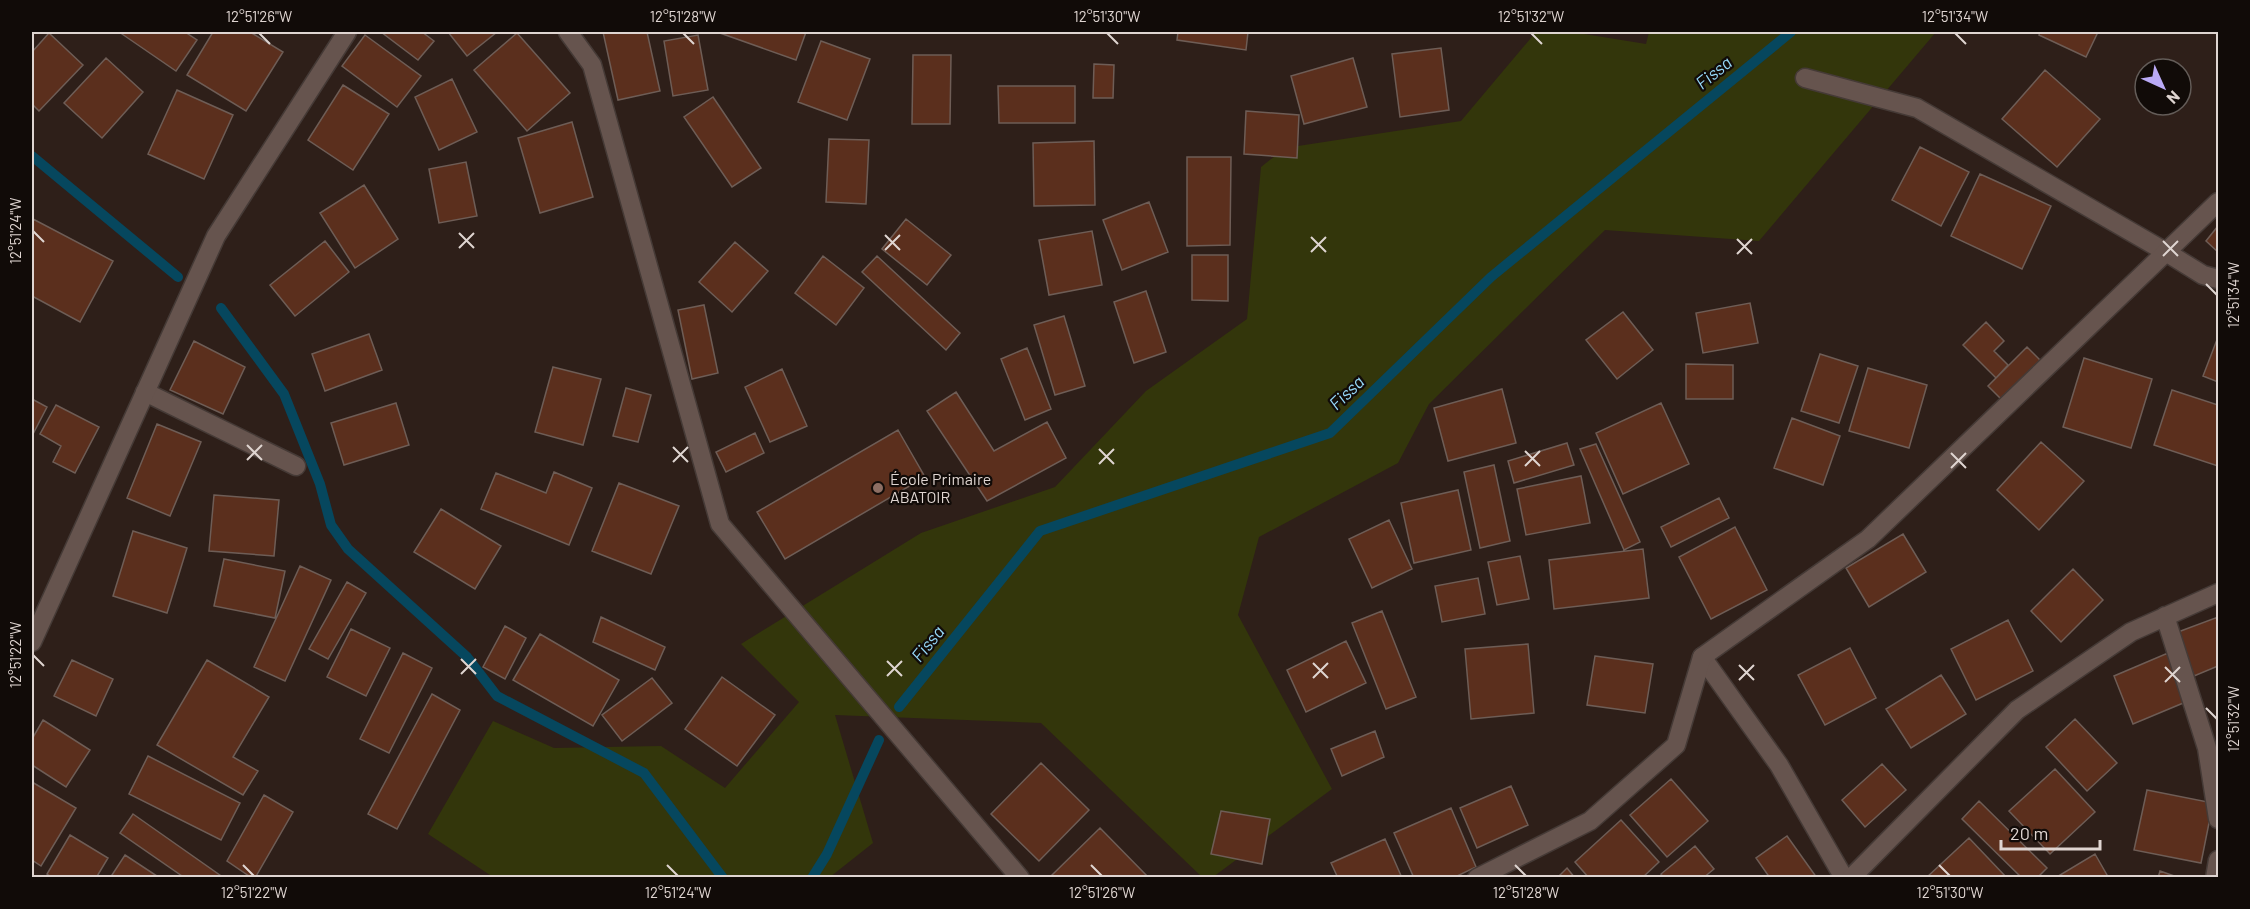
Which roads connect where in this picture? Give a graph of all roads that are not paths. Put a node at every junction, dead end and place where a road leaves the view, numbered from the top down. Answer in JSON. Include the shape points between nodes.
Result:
{"nodes":[{"id":1,"x":347,"y":32,"type":"edge"},
{"id":2,"x":568,"y":32,"type":"edge"},
{"id":3,"x":1805,"y":78,"type":"dead end"},
{"id":4,"x":2218,"y":202,"type":"edge"},
{"id":5,"x":2166,"y":252,"type":"junction"},
{"id":6,"x":2218,"y":279,"type":"edge"},
{"id":7,"x":145,"y":392,"type":"junction"},
{"id":8,"x":296,"y":466,"type":"dead end"},
{"id":9,"x":2218,"y":593,"type":"edge"},
{"id":10,"x":2165,"y":616,"type":"junction"},
{"id":11,"x":32,"y":642,"type":"edge"},
{"id":12,"x":1702,"y":657,"type":"junction"},
{"id":13,"x":2218,"y":819,"type":"edge"},
{"id":14,"x":2218,"y":860,"type":"edge"},
{"id":15,"x":1020,"y":878,"type":"edge"},
{"id":16,"x":1477,"y":878,"type":"edge"},
{"id":17,"x":1844,"y":878,"type":"edge"},
{"id":18,"x":1851,"y":878,"type":"edge"},
{"id":19,"x":2216,"y":878,"type":"edge"}],
"edges":[{"from":1,"to":7,"type":"street","via":[[216,236]]},
{"from":2,"to":15,"type":"street","via":[[592,65],[720,524]]},
{"from":3,"to":5,"type":"street","via":[[1917,108]]},
{"from":4,"to":5,"type":"street"},
{"from":5,"to":6,"type":"street","via":[[2203,275]]},
{"from":5,"to":12,"type":"street","via":[[1868,539]]},
{"from":7,"to":8,"type":"street"},
{"from":7,"to":11,"type":"street"},
{"from":9,"to":10,"type":"street"},
{"from":10,"to":13,"type":"street","via":[[2207,748]]},
{"from":10,"to":18,"type":"street","via":[[2131,632],[2017,710]]},
{"from":12,"to":16,"type":"street","via":[[1676,745],[1590,820]]},
{"from":12,"to":17,"type":"street","via":[[1779,765]]},
{"from":14,"to":19,"type":"street"}]}
